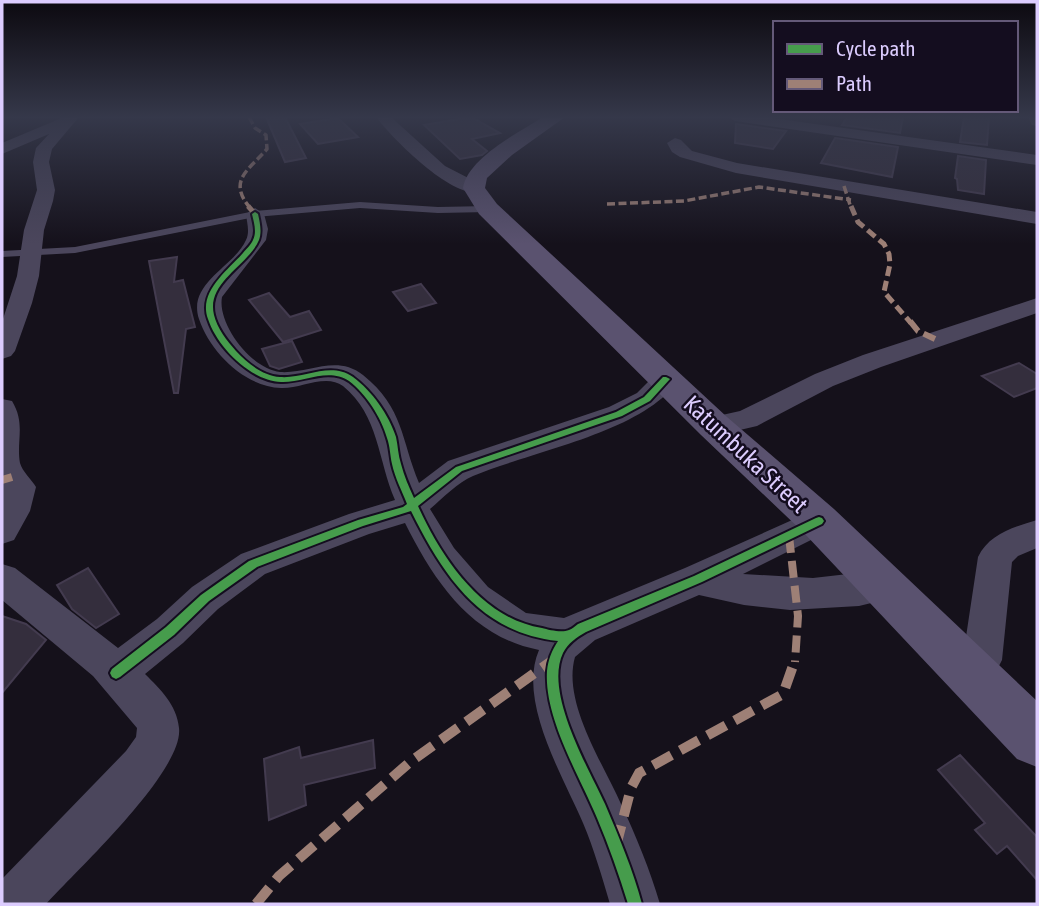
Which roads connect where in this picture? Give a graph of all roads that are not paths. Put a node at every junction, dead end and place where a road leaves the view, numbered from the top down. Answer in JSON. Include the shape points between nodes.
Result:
{"nodes":[{"id":1,"x":42,"y":159,"type":"edge"},
{"id":2,"x":428,"y":159,"type":"edge"},
{"id":3,"x":443,"y":159,"type":"edge"},
{"id":4,"x":500,"y":159,"type":"edge"},
{"id":5,"x":705,"y":159,"type":"edge"},
{"id":6,"x":479,"y":191,"type":"junction"},
{"id":7,"x":254,"y":214,"type":"junction"},
{"id":8,"x":1037,"y":218,"type":"edge"},
{"id":9,"x":2,"y":254,"type":"edge"},
{"id":10,"x":31,"y":254,"type":"junction"},
{"id":11,"x":1037,"y":306,"type":"edge"},
{"id":12,"x":2,"y":351,"type":"edge"},
{"id":13,"x":666,"y":379,"type":"junction"},
{"id":14,"x":2,"y":408,"type":"edge"},
{"id":15,"x":714,"y":426,"type":"junction"},
{"id":16,"x":412,"y":506,"type":"junction"},
{"id":17,"x":819,"y":521,"type":"junction"},
{"id":18,"x":2,"y":531,"type":"edge"},
{"id":19,"x":1037,"y":533,"type":"edge"},
{"id":20,"x":2,"y":579,"type":"edge"},
{"id":21,"x":698,"y":579,"type":"junction"},
{"id":22,"x":883,"y":586,"type":"junction"},
{"id":23,"x":567,"y":636,"type":"junction"},
{"id":24,"x":968,"y":671,"type":"junction"},
{"id":25,"x":116,"y":673,"type":"junction"},
{"id":26,"x":1037,"y":739,"type":"edge"},
{"id":27,"x":12,"y":904,"type":"edge"},
{"id":28,"x":635,"y":904,"type":"edge"}],
"edges":[{"from":1,"to":10,"type":"street","via":[[46,190]]},
{"from":2,"to":6,"type":"street"},
{"from":3,"to":6,"type":"street"},
{"from":4,"to":6,"type":"main road"},
{"from":5,"to":8,"type":"street"},
{"from":6,"to":7,"type":"lane","via":[[438,210],[360,205]]},
{"from":6,"to":13,"type":"main road","name":"Katumbuka Street"},
{"from":7,"to":10,"type":"lane","via":[[75,250]]},
{"from":7,"to":16,"type":"street","via":[[256,240],[211,296],[210,317],[234,352],[266,376],[282,380],[331,372],[344,375],[362,389],[385,421]]},
{"from":9,"to":10,"type":"lane"},
{"from":10,"to":12,"type":"street","via":[[21,303]]},
{"from":11,"to":15,"type":"street","via":[[872,361],[747,419]]},
{"from":13,"to":15,"type":"main road","name":"Katumbuka Street"},
{"from":13,"to":16,"type":"street","via":[[647,399],[619,414],[459,469]]},
{"from":14,"to":18,"type":"street","via":[[8,430],[5,467],[20,487],[14,511]]},
{"from":15,"to":17,"type":"main road","name":"Katumbuka Street"},
{"from":16,"to":23,"type":"street","via":[[427,535],[482,604],[515,626]]},
{"from":16,"to":25,"type":"street","via":[[253,564]]},
{"from":17,"to":21,"type":"street"},
{"from":17,"to":22,"type":"main road","name":"Katumbuka Street"},
{"from":19,"to":24,"type":"street","via":[[1006,546],[995,557],[982,660]]},
{"from":20,"to":25,"type":"street","via":[[83,640]]},
{"from":21,"to":22,"type":"street","via":[[796,596]]},
{"from":21,"to":23,"type":"street"},
{"from":22,"to":24,"type":"main road","name":"Katumbuka Street"},
{"from":23,"to":28,"type":"street","via":[[553,671],[556,698]]},
{"from":24,"to":26,"type":"main road","name":"Katumbuka Street"},
{"from":25,"to":27,"type":"street","via":[[157,721],[153,750],[116,798]]}]}
